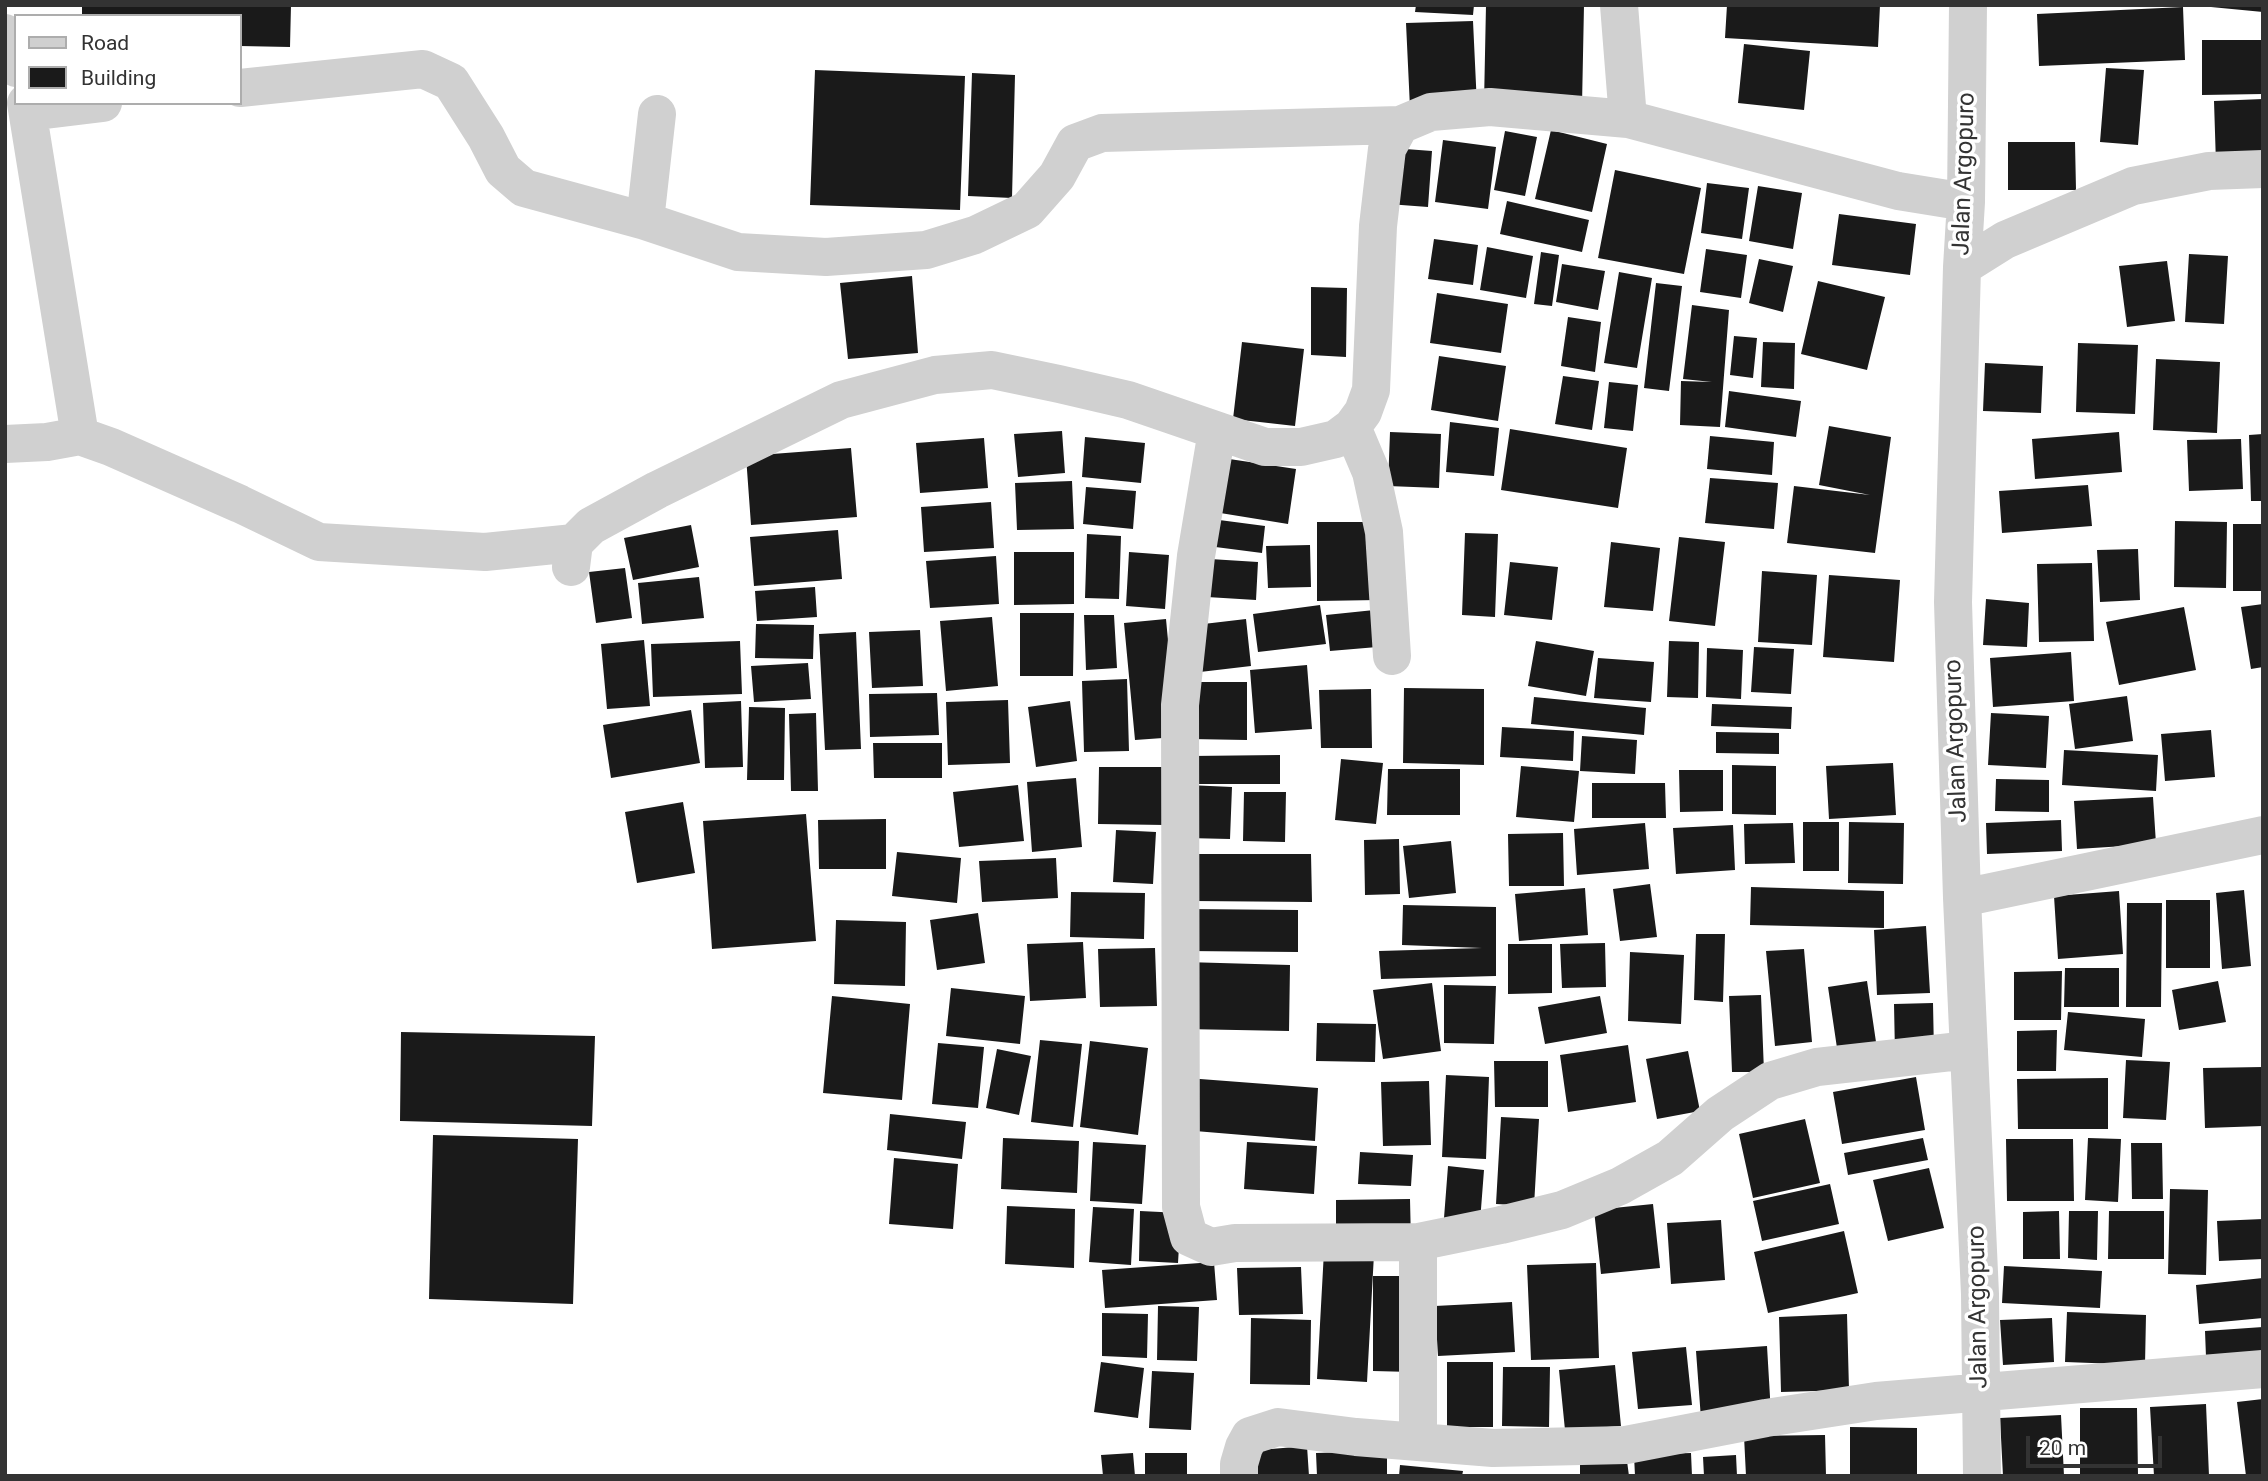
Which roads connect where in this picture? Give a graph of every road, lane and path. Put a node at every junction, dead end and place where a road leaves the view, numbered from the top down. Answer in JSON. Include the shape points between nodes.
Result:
{"nodes":[{"id":1,"x":1619,"y":5,"type":"edge"},
{"id":2,"x":1968,"y":5,"type":"edge"},
{"id":3,"x":5,"y":33,"type":"edge"},
{"id":4,"x":14,"y":62,"type":"edge"},
{"id":5,"x":242,"y":88,"type":"edge"},
{"id":6,"x":73,"y":105,"type":"edge"},
{"id":7,"x":28,"y":108,"type":"edge"},
{"id":8,"x":657,"y":114,"type":"dead end"},
{"id":9,"x":1628,"y":119,"type":"junction"},
{"id":10,"x":1399,"y":125,"type":"junction"},
{"id":11,"x":2263,"y":169,"type":"edge"},
{"id":12,"x":1966,"y":202,"type":"junction"},
{"id":13,"x":645,"y":221,"type":"junction"},
{"id":14,"x":1962,"y":267,"type":"junction"},
{"id":15,"x":1352,"y":427,"type":"junction"},
{"id":16,"x":1217,"y":430,"type":"junction"},
{"id":17,"x":80,"y":436,"type":"junction"},
{"id":18,"x":5,"y":444,"type":"edge"},
{"id":19,"x":1392,"y":656,"type":"dead end"},
{"id":20,"x":2263,"y":835,"type":"edge"},
{"id":21,"x":1962,"y":898,"type":"junction"},
{"id":22,"x":1969,"y":1050,"type":"junction"},
{"id":23,"x":1418,"y":1242,"type":"junction"},
{"id":24,"x":2263,"y":1369,"type":"edge"},
{"id":25,"x":1981,"y":1394,"type":"junction"},
{"id":26,"x":1418,"y":1442,"type":"junction"},
{"id":27,"x":1239,"y":1476,"type":"edge"},
{"id":28,"x":1982,"y":1476,"type":"edge"}],
"edges":[{"from":1,"to":9,"type":"street"},
{"from":2,"to":12,"type":"street","name":"Jalan Argopuro"},
{"from":3,"to":4,"type":"street"},
{"from":5,"to":13,"type":"street","via":[[423,69],[451,82],[503,170],[524,188]]},
{"from":6,"to":7,"type":"street"},
{"from":7,"to":17,"type":"street"},
{"from":8,"to":13,"type":"street"},
{"from":9,"to":10,"type":"street","via":[[1490,107],[1431,112]]},
{"from":9,"to":12,"type":"street","via":[[1898,191]]},
{"from":10,"to":13,"type":"street","via":[[1102,133],[1075,143],[1056,176],[1027,210],[975,235],[926,250],[825,257],[738,252]]},
{"from":10,"to":15,"type":"street","via":[[1387,149],[1378,226],[1371,390]]},
{"from":11,"to":14,"type":"street","via":[[2209,171],[2133,186],[2005,240]]},
{"from":12,"to":14,"type":"street","name":"Jalan Argopuro"},
{"from":14,"to":21,"type":"street","name":"Jalan Argopuro","via":[[1953,602]]},
{"from":15,"to":16,"type":"street","via":[[1336,439],[1289,447],[1265,447]]},
{"from":15,"to":19,"type":"street","via":[[1371,472],[1384,532]]},
{"from":16,"to":17,"type":"street","via":[[1128,400],[992,370],[935,375],[841,400],[779,428],[591,526],[573,555],[319,542]]},
{"from":16,"to":23,"type":"street","via":[[1196,556],[1180,705],[1181,1208],[1189,1237],[1211,1247]]},
{"from":17,"to":18,"type":"street"},
{"from":20,"to":21,"type":"street"},
{"from":21,"to":22,"type":"street","name":"Jalan Argopuro"},
{"from":22,"to":23,"type":"street","via":[[1817,1068],[1770,1081],[1720,1114],[1670,1158],[1620,1186],[1563,1210]]},
{"from":22,"to":25,"type":"street","name":"Jalan Argopuro"},
{"from":23,"to":26,"type":"street"},
{"from":24,"to":25,"type":"street"},
{"from":25,"to":26,"type":"street","via":[[1876,1401],[1626,1445],[1493,1448]]},
{"from":25,"to":28,"type":"street","name":"Jalan Argopuro"},
{"from":26,"to":27,"type":"street","via":[[1278,1427],[1250,1436]]}]}
